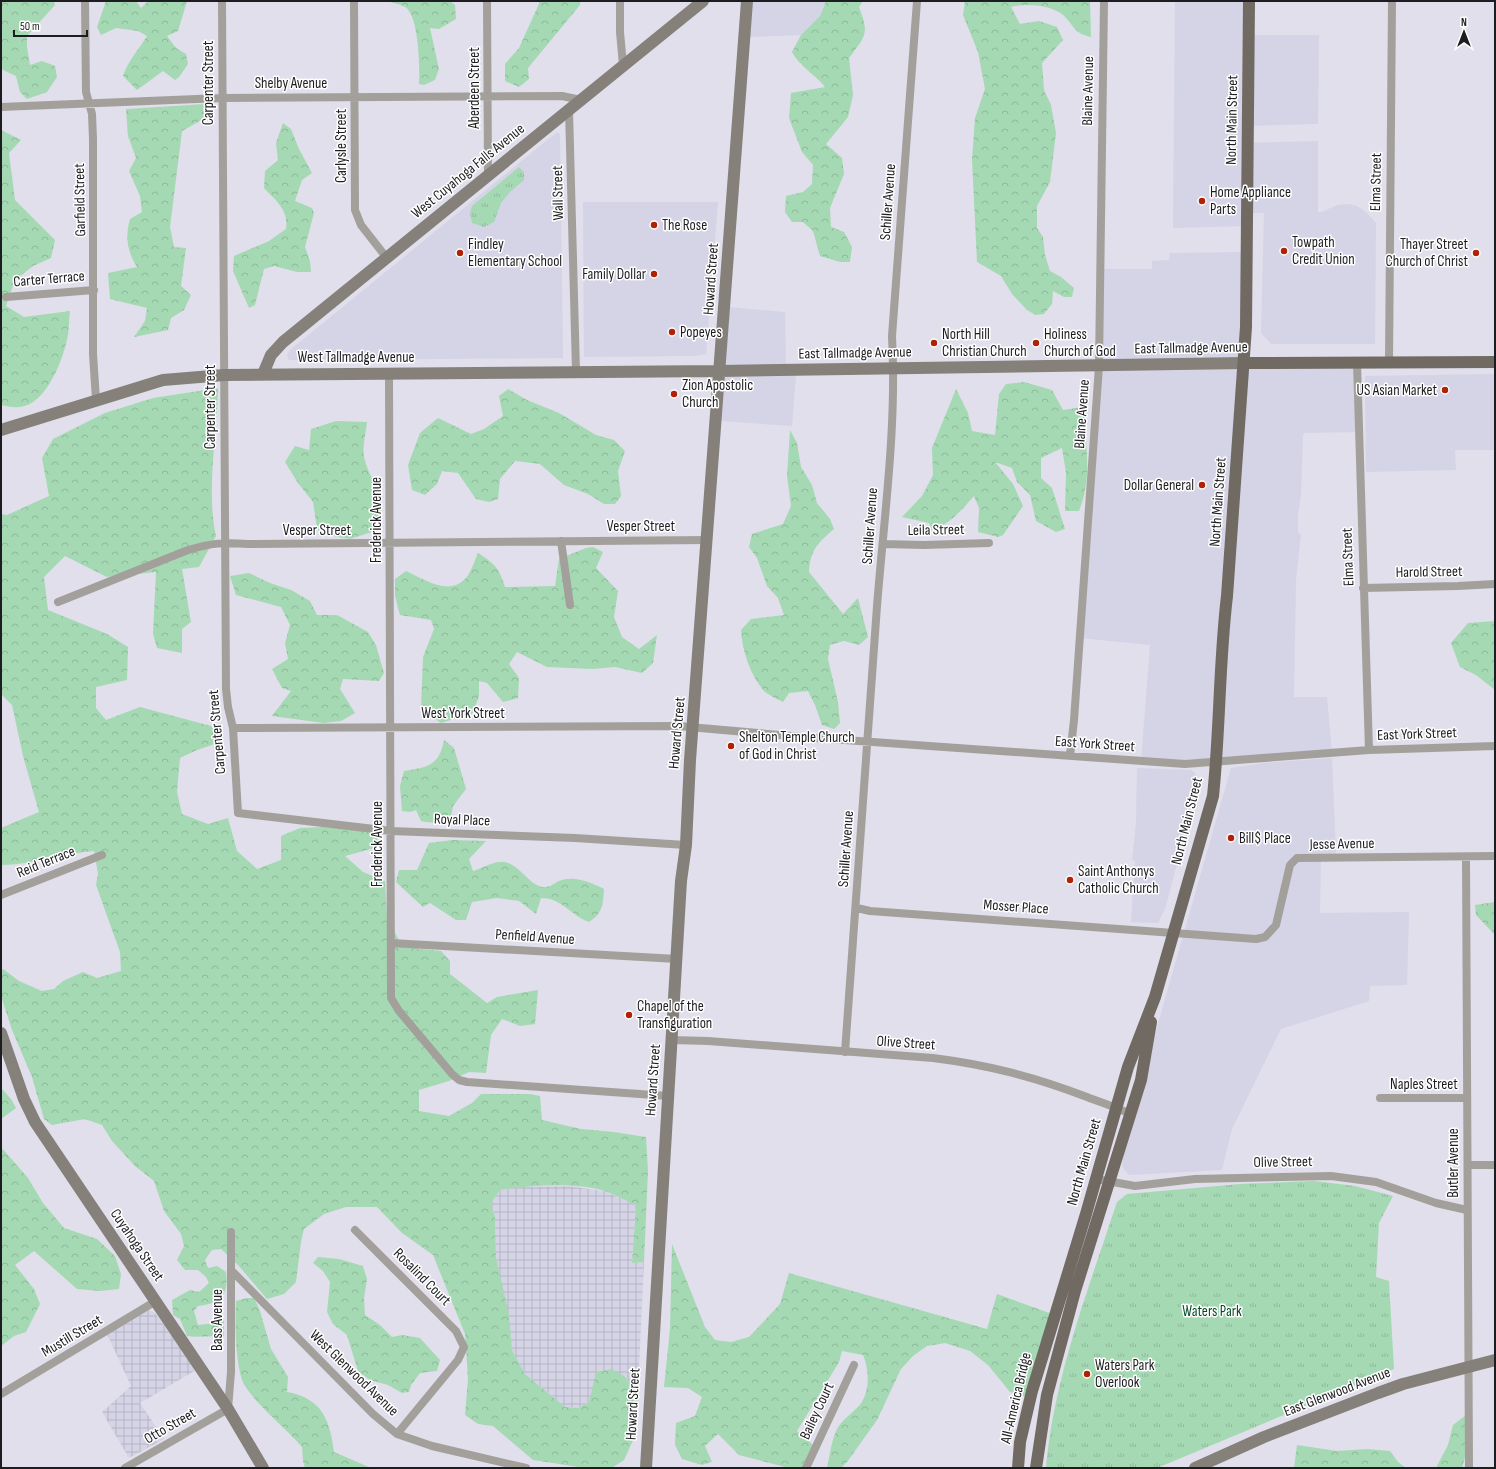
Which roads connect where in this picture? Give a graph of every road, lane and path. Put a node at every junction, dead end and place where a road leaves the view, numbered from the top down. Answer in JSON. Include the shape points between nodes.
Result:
{"nodes":[{"id":1,"x":85,"y":1,"type":"edge"},
{"id":2,"x":222,"y":1,"type":"edge"},
{"id":3,"x":354,"y":1,"type":"edge"},
{"id":4,"x":487,"y":1,"type":"edge"},
{"id":5,"x":620,"y":1,"type":"edge"},
{"id":6,"x":703,"y":1,"type":"edge"},
{"id":7,"x":747,"y":1,"type":"edge"},
{"id":8,"x":917,"y":1,"type":"edge"},
{"id":9,"x":1104,"y":1,"type":"edge"},
{"id":10,"x":1249,"y":1,"type":"edge"},
{"id":11,"x":1392,"y":1,"type":"edge"},
{"id":12,"x":623,"y":65,"type":"junction"},
{"id":13,"x":488,"y":96,"type":"junction"},
{"id":14,"x":355,"y":97,"type":"junction"},
{"id":15,"x":221,"y":98,"type":"junction"},
{"id":16,"x":581,"y":100,"type":"junction"},
{"id":17,"x":88,"y":103,"type":"junction"},
{"id":18,"x":1,"y":106,"type":"edge"},
{"id":19,"x":569,"y":110,"type":"junction"},
{"id":20,"x":488,"y":176,"type":"junction"},
{"id":21,"x":386,"y":258,"type":"junction"},
{"id":22,"x":94,"y":290,"type":"junction"},
{"id":23,"x":6,"y":297,"type":"dead end"},
{"id":24,"x":1389,"y":362,"type":"junction"},
{"id":25,"x":1495,"y":362,"type":"edge"},
{"id":26,"x":1244,"y":363,"type":"junction"},
{"id":27,"x":1357,"y":363,"type":"junction"},
{"id":28,"x":1099,"y":366,"type":"junction"},
{"id":29,"x":894,"y":368,"type":"junction"},
{"id":30,"x":576,"y":371,"type":"junction"},
{"id":31,"x":720,"y":371,"type":"junction"},
{"id":32,"x":389,"y":373,"type":"junction"},
{"id":33,"x":263,"y":374,"type":"junction"},
{"id":34,"x":224,"y":375,"type":"junction"},
{"id":35,"x":96,"y":400,"type":"junction"},
{"id":36,"x":1,"y":430,"type":"edge"},
{"id":37,"x":708,"y":540,"type":"junction"},
{"id":38,"x":561,"y":541,"type":"junction"},
{"id":39,"x":224,"y":542,"type":"junction"},
{"id":40,"x":390,"y":543,"type":"junction"},
{"id":41,"x":989,"y":543,"type":"dead end"},
{"id":42,"x":883,"y":544,"type":"junction"},
{"id":43,"x":1495,"y":584,"type":"edge"},
{"id":44,"x":1363,"y":588,"type":"junction"},
{"id":45,"x":58,"y":602,"type":"dead end"},
{"id":46,"x":570,"y":605,"type":"dead end"},
{"id":47,"x":391,"y":726,"type":"junction"},
{"id":48,"x":233,"y":728,"type":"junction"},
{"id":49,"x":694,"y":728,"type":"junction"},
{"id":50,"x":868,"y":742,"type":"junction"},
{"id":51,"x":1495,"y":746,"type":"edge"},
{"id":52,"x":1369,"y":750,"type":"junction"},
{"id":53,"x":1070,"y":756,"type":"junction"},
{"id":54,"x":1217,"y":763,"type":"junction"},
{"id":55,"x":238,"y":813,"type":"joint"},
{"id":56,"x":391,"y":831,"type":"junction"},
{"id":57,"x":686,"y":845,"type":"junction"},
{"id":58,"x":102,"y":855,"type":"dead end"},
{"id":59,"x":1495,"y":856,"type":"edge"},
{"id":60,"x":1466,"y":857,"type":"junction"},
{"id":61,"x":1,"y":895,"type":"edge"},
{"id":62,"x":856,"y":908,"type":"junction"},
{"id":63,"x":1173,"y":933,"type":"junction"},
{"id":64,"x":391,"y":943,"type":"junction"},
{"id":65,"x":677,"y":960,"type":"junction"},
{"id":66,"x":1155,"y":997,"type":"junction"},
{"id":67,"x":1,"y":1033,"type":"edge"},
{"id":68,"x":672,"y":1040,"type":"junction"},
{"id":69,"x":845,"y":1052,"type":"junction"},
{"id":70,"x":668,"y":1096,"type":"junction"},
{"id":71,"x":1380,"y":1098,"type":"dead end"},
{"id":72,"x":1467,"y":1098,"type":"junction"},
{"id":73,"x":1116,"y":1107,"type":"junction"},
{"id":74,"x":1130,"y":1114,"type":"junction"},
{"id":75,"x":1468,"y":1165,"type":"junction"},
{"id":76,"x":1495,"y":1165,"type":"edge"},
{"id":77,"x":1102,"y":1180,"type":"junction"},
{"id":78,"x":1092,"y":1194,"type":"junction"},
{"id":79,"x":1104,"y":1197,"type":"junction"},
{"id":80,"x":1467,"y":1210,"type":"junction"},
{"id":81,"x":355,"y":1230,"type":"dead end"},
{"id":82,"x":231,"y":1232,"type":"dead end"},
{"id":83,"x":231,"y":1270,"type":"junction"},
{"id":84,"x":156,"y":1301,"type":"junction"},
{"id":85,"x":1048,"y":1336,"type":"joint"},
{"id":86,"x":1062,"y":1339,"type":"joint"},
{"id":87,"x":1495,"y":1360,"type":"edge"},
{"id":88,"x":854,"y":1366,"type":"dead end"},
{"id":89,"x":1469,"y":1366,"type":"junction"},
{"id":90,"x":1,"y":1394,"type":"edge"},
{"id":91,"x":228,"y":1409,"type":"junction"},
{"id":92,"x":397,"y":1434,"type":"junction"},
{"id":93,"x":125,"y":1468,"type":"edge"},
{"id":94,"x":263,"y":1468,"type":"edge"},
{"id":95,"x":526,"y":1468,"type":"edge"},
{"id":96,"x":646,"y":1468,"type":"edge"},
{"id":97,"x":806,"y":1468,"type":"edge"},
{"id":98,"x":1018,"y":1468,"type":"edge"},
{"id":99,"x":1036,"y":1468,"type":"edge"},
{"id":100,"x":1195,"y":1468,"type":"edge"},
{"id":101,"x":1469,"y":1468,"type":"edge"}],
"edges":[{"from":1,"to":17,"type":"street","name":"Garfield Street","via":[[85,72]]},
{"from":2,"to":15,"type":"street","name":"Carpenter Street"},
{"from":3,"to":14,"type":"street","name":"Carlysle Street"},
{"from":4,"to":13,"type":"street","name":"Aberdeen Street"},
{"from":5,"to":12,"type":"street"},
{"from":6,"to":12,"type":"main road","name":"West Cuyahoga Falls Avenue"},
{"from":7,"to":31,"type":"main road","name":"Howard Street"},
{"from":8,"to":29,"type":"street","name":"Schiller Avenue","via":[[892,336]]},
{"from":9,"to":28,"type":"street","name":"Blaine Avenue"},
{"from":10,"to":26,"type":"main road","name":"North Main Street"},
{"from":11,"to":24,"type":"street","name":"Elma Street"},
{"from":12,"to":16,"type":"main road","name":"West Cuyahoga Falls Avenue"},
{"from":13,"to":14,"type":"street","name":"Shelby Avenue"},
{"from":13,"to":16,"type":"street","name":"Shelby Avenue","via":[[562,96]]},
{"from":13,"to":20,"type":"street","name":"Aberdeen Street"},
{"from":14,"to":15,"type":"street","name":"Shelby Avenue"},
{"from":14,"to":21,"type":"street","name":"Carlysle Street","via":[[355,210],[361,225]]},
{"from":15,"to":17,"type":"street","name":"Shelby Avenue"},
{"from":15,"to":34,"type":"street","name":"Carpenter Street"},
{"from":16,"to":19,"type":"main road","name":"West Cuyahoga Falls Avenue"},
{"from":17,"to":18,"type":"street","name":"Shelby Avenue"},
{"from":17,"to":22,"type":"street","name":"Garfield Street","via":[[92,114],[93,133]]},
{"from":19,"to":20,"type":"main road","name":"West Cuyahoga Falls Avenue"},
{"from":19,"to":30,"type":"street","name":"Wall Street"},
{"from":20,"to":21,"type":"main road","name":"West Cuyahoga Falls Avenue"},
{"from":21,"to":33,"type":"main road","name":"West Cuyahoga Falls Avenue","via":[[283,342],[271,355]]},
{"from":22,"to":23,"type":"street","name":"Carter Terrace"},
{"from":22,"to":35,"type":"street","name":"Garfield Street","via":[[93,354]]},
{"from":24,"to":25,"type":"main road","name":"East Tallmadge Avenue"},
{"from":24,"to":27,"type":"main road","name":"East Tallmadge Avenue"},
{"from":26,"to":27,"type":"main road","name":"East Tallmadge Avenue"},
{"from":26,"to":28,"type":"main road","name":"East Tallmadge Avenue"},
{"from":26,"to":54,"type":"main road","name":"North Main Street","via":[[1224,626]]},
{"from":27,"to":44,"type":"street","name":"Elma Street"},
{"from":28,"to":29,"type":"main road","name":"East Tallmadge Avenue"},
{"from":28,"to":53,"type":"street","name":"Blaine Avenue"},
{"from":29,"to":31,"type":"main road","name":"East Tallmadge Avenue"},
{"from":29,"to":42,"type":"street","name":"Schiller Avenue"},
{"from":30,"to":31,"type":"main road","name":"West Tallmadge Avenue"},
{"from":30,"to":32,"type":"main road","name":"West Tallmadge Avenue"},
{"from":31,"to":37,"type":"main road","name":"Howard Street"},
{"from":32,"to":33,"type":"main road","name":"West Tallmadge Avenue"},
{"from":32,"to":40,"type":"street","name":"Frederick Avenue"},
{"from":33,"to":34,"type":"main road","name":"West Tallmadge Avenue"},
{"from":34,"to":35,"type":"main road","name":"West Tallmadge Avenue","via":[[162,380]]},
{"from":34,"to":39,"type":"street","name":"Carpenter Street"},
{"from":35,"to":36,"type":"main road","name":"West Tallmadge Avenue"},
{"from":37,"to":38,"type":"street","name":"Vesper Street"},
{"from":37,"to":49,"type":"main road","name":"Howard Street"},
{"from":38,"to":40,"type":"street","name":"Vesper Street"},
{"from":38,"to":46,"type":"street"},
{"from":39,"to":40,"type":"street","name":"Vesper Street"},
{"from":39,"to":45,"type":"street","name":"Vesper Street","via":[[210,543],[188,550]]},
{"from":39,"to":48,"type":"street","name":"Carpenter Street","via":[[226,689]]},
{"from":40,"to":47,"type":"street","name":"Frederick Avenue"},
{"from":41,"to":42,"type":"street","name":"Leila Street"},
{"from":42,"to":50,"type":"street","name":"Schiller Avenue"},
{"from":43,"to":44,"type":"street","name":"Harold Street"},
{"from":44,"to":52,"type":"street","name":"Elma Street"},
{"from":47,"to":48,"type":"street","name":"West York Street"},
{"from":47,"to":49,"type":"street","name":"West York Street","via":[[426,728],[659,725]]},
{"from":47,"to":56,"type":"street","name":"Frederick Avenue"},
{"from":48,"to":55,"type":"street","name":"Carpenter Street"},
{"from":49,"to":50,"type":"street","name":"East York Street"},
{"from":49,"to":57,"type":"main road","name":"Howard Street"},
{"from":50,"to":53,"type":"street","name":"East York Street"},
{"from":50,"to":62,"type":"street","name":"Schiller Avenue"},
{"from":51,"to":52,"type":"street","name":"East York Street"},
{"from":52,"to":54,"type":"street","name":"East York Street"},
{"from":53,"to":54,"type":"street","name":"East York Street","via":[[1178,764]]},
{"from":54,"to":63,"type":"main road","name":"North Main Street","via":[[1213,796]]},
{"from":55,"to":56,"type":"street","name":"Royal Place"},
{"from":56,"to":57,"type":"street","name":"Royal Place"},
{"from":56,"to":64,"type":"street","name":"Frederick Avenue"},
{"from":57,"to":65,"type":"main road","name":"Howard Street"},
{"from":58,"to":61,"type":"street","name":"Reid Terrace"},
{"from":59,"to":60,"type":"street","name":"Jesse Avenue"},
{"from":60,"to":63,"type":"street","name":"Jesse Avenue","via":[[1297,858],[1290,865],[1276,925],[1265,937],[1256,939]]},
{"from":60,"to":72,"type":"street","name":"Butler Avenue"},
{"from":62,"to":63,"type":"street","name":"Mosser Place"},
{"from":62,"to":69,"type":"street","name":"Schiller Avenue"},
{"from":63,"to":66,"type":"main road","name":"North Main Street"},
{"from":64,"to":65,"type":"street","name":"Penfield Avenue"},
{"from":64,"to":70,"type":"street","name":"Frederick Avenue","via":[[391,998],[459,1080]]},
{"from":65,"to":68,"type":"main road","name":"Howard Street"},
{"from":66,"to":73,"type":"main road","name":"North Main Street","via":[[1128,1067]]},
{"from":66,"to":74,"type":"main road","name":"North Main Street","via":[[1142,1073]]},
{"from":67,"to":84,"type":"main road","name":"Cuyahoga Street","via":[[24,1099],[35,1122]]},
{"from":68,"to":69,"type":"street","name":"Olive Street"},
{"from":68,"to":70,"type":"main road","name":"Howard Street"},
{"from":69,"to":73,"type":"street","name":"Olive Street","via":[[933,1058],[993,1068],[1048,1083]]},
{"from":70,"to":96,"type":"main road","name":"Howard Street"},
{"from":71,"to":72,"type":"street","name":"Naples Street"},
{"from":72,"to":75,"type":"street","name":"Butler Avenue"},
{"from":73,"to":74,"type":"street","name":"Olive Street"},
{"from":73,"to":77,"type":"main road","name":"North Main Street"},
{"from":74,"to":77,"type":"main road","name":"North Main Street"},
{"from":75,"to":76,"type":"street"},
{"from":75,"to":80,"type":"street","name":"Butler Avenue"},
{"from":77,"to":78,"type":"main road","name":"North Main Street"},
{"from":77,"to":79,"type":"main road","name":"North Main Street"},
{"from":77,"to":80,"type":"street","name":"Olive Street","via":[[1142,1185],[1195,1179],[1331,1176],[1376,1182],[1436,1203]]},
{"from":78,"to":79,"type":"street"},
{"from":78,"to":85,"type":"main road","name":"North Main Street"},
{"from":79,"to":86,"type":"main road","name":"North Main Street"},
{"from":80,"to":89,"type":"street","name":"Butler Avenue"},
{"from":81,"to":92,"type":"street","name":"Rosalind Court","via":[[456,1332],[464,1347],[458,1360]]},
{"from":82,"to":83,"type":"street","name":"Bass Avenue"},
{"from":83,"to":91,"type":"street","name":"Bass Avenue","via":[[231,1372]]},
{"from":83,"to":92,"type":"street","name":"West Glenwood Avenue","via":[[372,1414]]},
{"from":84,"to":90,"type":"street","name":"Mustill Street"},
{"from":84,"to":91,"type":"main road","name":"Cuyahoga Street"},
{"from":85,"to":98,"type":"main road","name":"All-America Bridge","via":[[1020,1442]]},
{"from":86,"to":99,"type":"main road","name":"All-America Bridge","via":[[1047,1395]]},
{"from":87,"to":89,"type":"main road","name":"East Glenwood Avenue"},
{"from":88,"to":97,"type":"street","name":"Bailey Court"},
{"from":89,"to":100,"type":"main road","name":"East Glenwood Avenue","via":[[1378,1393],[1264,1437]]},
{"from":89,"to":101,"type":"street","name":"Butler Avenue"},
{"from":91,"to":93,"type":"street","name":"Otto Street"},
{"from":91,"to":94,"type":"main road","name":"Cuyahoga Street"},
{"from":92,"to":95,"type":"street","name":"West Glenwood Avenue","via":[[432,1446]]}]}
